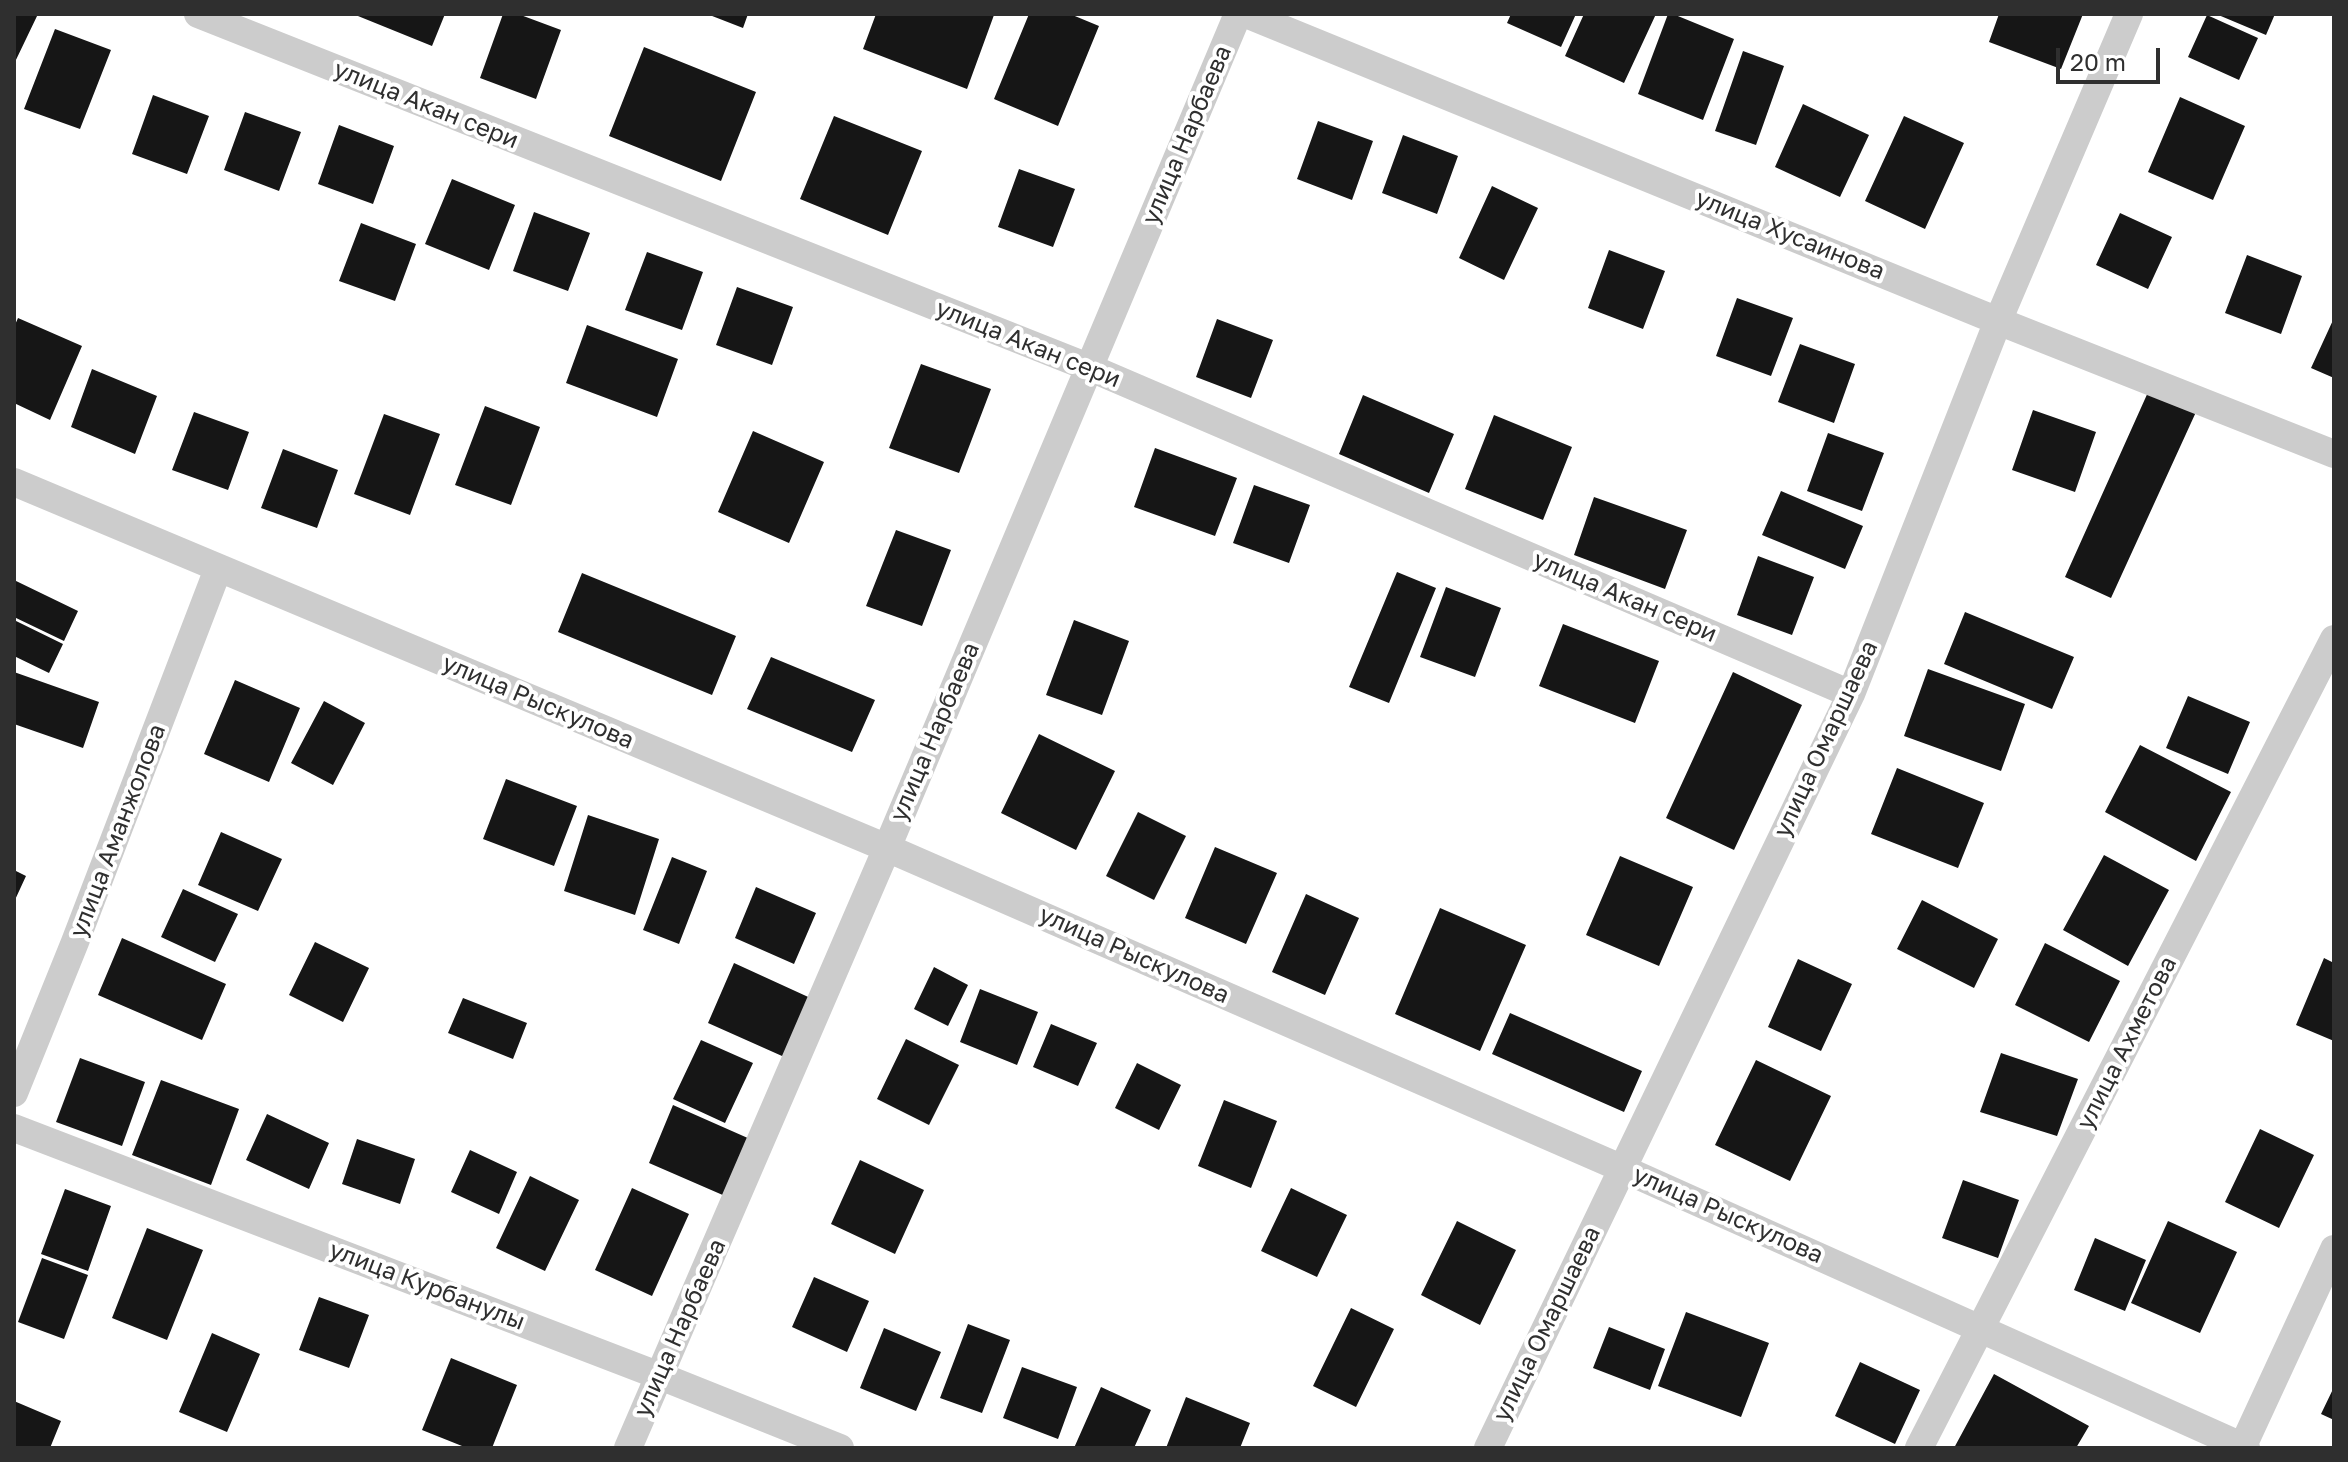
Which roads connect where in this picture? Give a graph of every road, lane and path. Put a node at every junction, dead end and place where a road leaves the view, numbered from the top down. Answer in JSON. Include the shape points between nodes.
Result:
{"nodes":[{"id":1,"x":198,"y":14,"type":"edge"},
{"id":2,"x":1238,"y":14,"type":"edge"},
{"id":3,"x":1246,"y":14,"type":"edge"},
{"id":4,"x":2129,"y":14,"type":"edge"},
{"id":5,"x":1998,"y":321,"type":"junction"},
{"id":6,"x":1088,"y":367,"type":"junction"},
{"id":7,"x":2334,"y":454,"type":"edge"},
{"id":8,"x":14,"y":482,"type":"edge"},
{"id":9,"x":218,"y":569,"type":"junction"},
{"id":10,"x":2334,"y":639,"type":"edge"},
{"id":11,"x":1851,"y":694,"type":"junction"},
{"id":12,"x":887,"y":848,"type":"junction"},
{"id":13,"x":14,"y":1093,"type":"edge"},
{"id":14,"x":14,"y":1128,"type":"edge"},
{"id":15,"x":1621,"y":1168,"type":"junction"},
{"id":16,"x":2334,"y":1249,"type":"edge"},
{"id":17,"x":1981,"y":1328,"type":"junction"},
{"id":18,"x":660,"y":1376,"type":"junction"},
{"id":19,"x":628,"y":1448,"type":"edge"},
{"id":20,"x":840,"y":1448,"type":"edge"},
{"id":21,"x":1488,"y":1448,"type":"edge"},
{"id":22,"x":1919,"y":1448,"type":"edge"},
{"id":23,"x":2244,"y":1448,"type":"edge"}],
"edges":[{"from":1,"to":6,"type":"street","name":"улица Акан сери"},
{"from":2,"to":6,"type":"street","name":"улица Нарбаева"},
{"from":3,"to":5,"type":"street","name":"улица Хусаинова"},
{"from":4,"to":5,"type":"street","name":"улица Омаршаева"},
{"from":5,"to":7,"type":"street","name":"улица Хусаинова"},
{"from":5,"to":11,"type":"street","name":"улица Омаршаева"},
{"from":6,"to":11,"type":"street","name":"улица Акан сери"},
{"from":6,"to":12,"type":"street","name":"улица Нарбаева"},
{"from":8,"to":9,"type":"street","name":"улица Рыскулова"},
{"from":9,"to":12,"type":"street","name":"улица Рыскулова"},
{"from":9,"to":13,"type":"street","name":"улица Аманжолова"},
{"from":10,"to":17,"type":"street","name":"улица Ахметова"},
{"from":11,"to":15,"type":"street","name":"улица Омаршаева"},
{"from":12,"to":15,"type":"street","name":"улица Рыскулова"},
{"from":12,"to":18,"type":"street","name":"улица Нарбаева"},
{"from":14,"to":18,"type":"street","name":"улица Курбанулы"},
{"from":15,"to":17,"type":"street","name":"улица Рыскулова"},
{"from":15,"to":21,"type":"street","name":"улица Омаршаева"},
{"from":16,"to":23,"type":"street"},
{"from":17,"to":22,"type":"street","name":"улица Ахметова"},
{"from":17,"to":23,"type":"street","name":"улица Рыскулова"},
{"from":18,"to":19,"type":"street","name":"улица Нарбаева"},
{"from":18,"to":20,"type":"street","name":"улица Курбанулы"}]}
